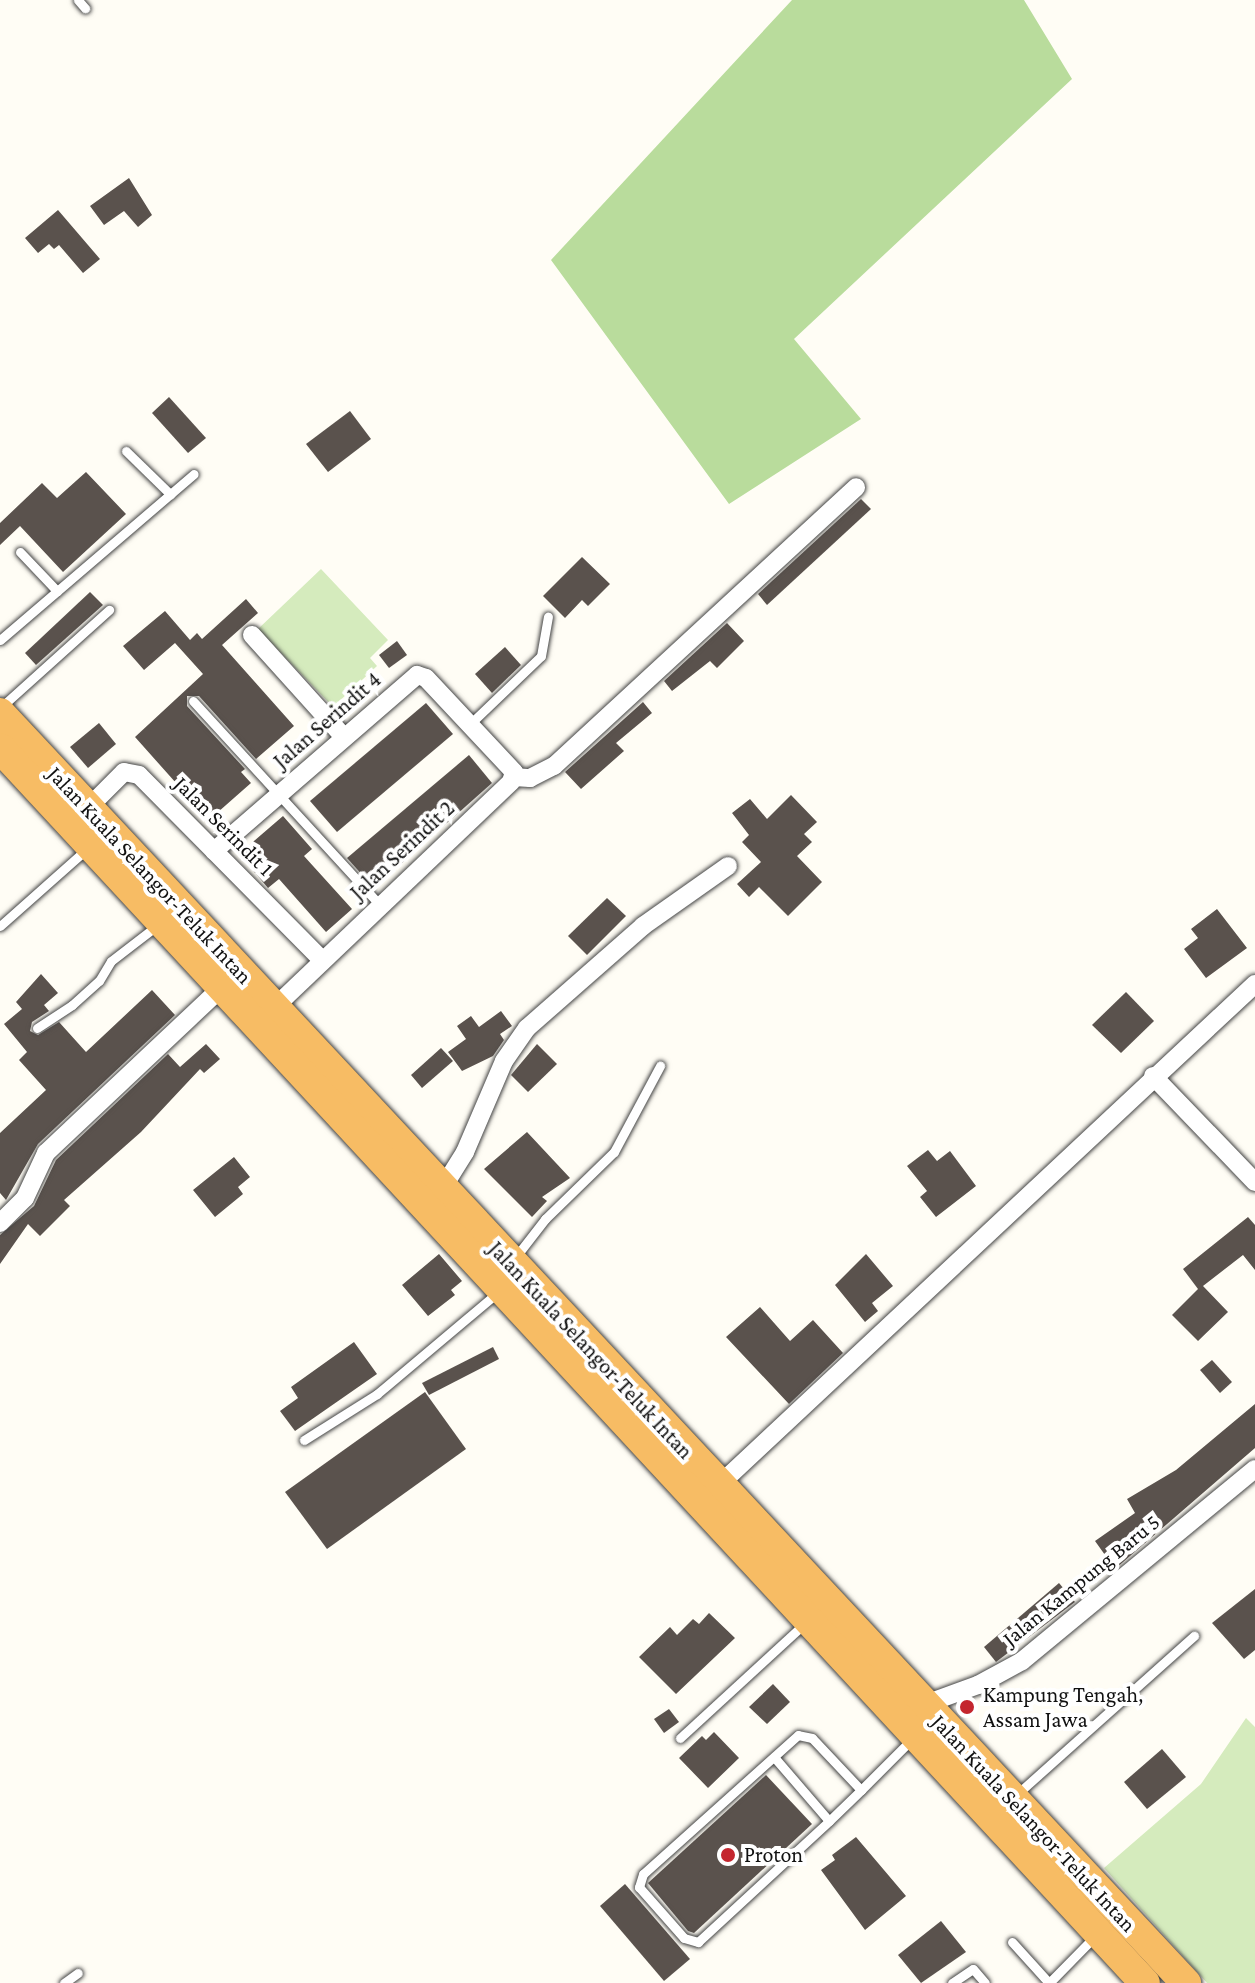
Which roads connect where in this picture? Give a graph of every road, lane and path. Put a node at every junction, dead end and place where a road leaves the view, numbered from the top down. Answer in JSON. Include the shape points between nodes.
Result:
{"nodes":[{"id":1,"x":126,"y":451,"type":"dead end"},
{"id":2,"x":194,"y":474,"type":"dead end"},
{"id":3,"x":856,"y":487,"type":"dead end"},
{"id":4,"x":170,"y":494,"type":"junction"},
{"id":5,"x":20,"y":552,"type":"dead end"},
{"id":6,"x":57,"y":591,"type":"junction"},
{"id":7,"x":109,"y":610,"type":"dead end"},
{"id":8,"x":548,"y":617,"type":"dead end"},
{"id":9,"x":252,"y":635,"type":"dead end"},
{"id":10,"x":0,"y":640,"type":"edge"},
{"id":11,"x":193,"y":701,"type":"dead end"},
{"id":12,"x":0,"y":711,"type":"edge"},
{"id":13,"x":470,"y":724,"type":"junction"},
{"id":14,"x":344,"y":737,"type":"junction"},
{"id":15,"x":3,"y":758,"type":"edge"},
{"id":16,"x":514,"y":777,"type":"junction"},
{"id":17,"x":279,"y":793,"type":"junction"},
{"id":18,"x":88,"y":808,"type":"junction"},
{"id":19,"x":90,"y":845,"type":"junction"},
{"id":20,"x":214,"y":851,"type":"junction"},
{"id":21,"x":728,"y":866,"type":"dead end"},
{"id":22,"x":379,"y":904,"type":"junction"},
{"id":23,"x":162,"y":922,"type":"junction"},
{"id":24,"x":0,"y":926,"type":"edge"},
{"id":25,"x":321,"y":959,"type":"junction"},
{"id":26,"x":1255,"y":984,"type":"edge"},
{"id":27,"x":222,"y":987,"type":"junction"},
{"id":28,"x":274,"y":1008,"type":"junction"},
{"id":29,"x":37,"y":1028,"type":"dead end"},
{"id":30,"x":660,"y":1066,"type":"dead end"},
{"id":31,"x":1153,"y":1076,"type":"junction"},
{"id":32,"x":1255,"y":1182,"type":"edge"},
{"id":33,"x":442,"y":1189,"type":"junction"},
{"id":34,"x":0,"y":1223,"type":"edge"},
{"id":35,"x":506,"y":1276,"type":"junction"},
{"id":36,"x":304,"y":1440,"type":"dead end"},
{"id":37,"x":1255,"y":1469,"type":"edge"},
{"id":38,"x":718,"y":1486,"type":"junction"},
{"id":39,"x":809,"y":1620,"type":"junction"},
{"id":40,"x":1194,"y":1636,"type":"dead end"},
{"id":41,"x":923,"y":1705,"type":"junction"},
{"id":42,"x":916,"y":1736,"type":"junction"},
{"id":43,"x":680,"y":1738,"type":"dead end"},
{"id":44,"x":774,"y":1757,"type":"junction"},
{"id":45,"x":861,"y":1790,"type":"junction"},
{"id":46,"x":1010,"y":1800,"type":"junction"},
{"id":47,"x":829,"y":1821,"type":"junction"},
{"id":48,"x":1098,"y":1932,"type":"junction"},
{"id":49,"x":1012,"y":1942,"type":"dead end"},
{"id":50,"x":78,"y":1973,"type":"dead end"},
{"id":51,"x":64,"y":1983,"type":"edge"},
{"id":52,"x":952,"y":1983,"type":"edge"},
{"id":53,"x":985,"y":1983,"type":"edge"},
{"id":54,"x":1145,"y":1983,"type":"edge"},
{"id":55,"x":1186,"y":1983,"type":"edge"}],
"edges":[{"from":1,"to":4,"type":"lane"},
{"from":2,"to":4,"type":"lane"},
{"from":3,"to":16,"type":"street","via":[[554,766],[542,775]]},
{"from":4,"to":6,"type":"lane"},
{"from":5,"to":6,"type":"lane"},
{"from":6,"to":10,"type":"lane"},
{"from":7,"to":12,"type":"lane"},
{"from":8,"to":13,"type":"lane","via":[[541,656]]},
{"from":9,"to":14,"type":"street"},
{"from":11,"to":17,"type":"lane"},
{"from":12,"to":18,"type":"highway","name":"Jalan Kuala Selangor-Teluk Intan"},
{"from":13,"to":14,"type":"street","name":"Jalan Serindit 4","via":[[417,675]]},
{"from":13,"to":16,"type":"street","via":[[511,767]]},
{"from":14,"to":17,"type":"street","name":"Jalan Serindit 4"},
{"from":15,"to":19,"type":"highway","name":"Jalan Kuala Selangor-Teluk Intan"},
{"from":16,"to":22,"type":"street","name":"Jalan Serindit 2"},
{"from":17,"to":20,"type":"street","name":"Jalan Serindit 4"},
{"from":17,"to":22,"type":"lane"},
{"from":18,"to":20,"type":"street","name":"Jalan Serindit 1","via":[[120,775],[134,772]]},
{"from":18,"to":28,"type":"highway","name":"Jalan Kuala Selangor-Teluk Intan"},
{"from":19,"to":23,"type":"highway","name":"Jalan Kuala Selangor-Teluk Intan"},
{"from":19,"to":24,"type":"lane"},
{"from":20,"to":25,"type":"street","name":"Jalan Serindit 1"},
{"from":21,"to":33,"type":"street","via":[[643,926],[527,1028],[504,1061],[465,1152]]},
{"from":22,"to":25,"type":"street","name":"Jalan Serindit 2"},
{"from":23,"to":27,"type":"highway","name":"Jalan Kuala Selangor-Teluk Intan"},
{"from":23,"to":29,"type":"lane","via":[[111,961],[99,981],[72,1005]]},
{"from":25,"to":28,"type":"street","name":"Jalan Serindit 2"},
{"from":26,"to":31,"type":"street"},
{"from":27,"to":34,"type":"street","via":[[46,1153],[25,1198]]},
{"from":27,"to":35,"type":"highway","name":"Jalan Kuala Selangor-Teluk Intan"},
{"from":28,"to":33,"type":"highway","name":"Jalan Kuala Selangor-Teluk Intan"},
{"from":30,"to":35,"type":"lane","via":[[614,1152],[553,1210]]},
{"from":31,"to":32,"type":"street"},
{"from":31,"to":38,"type":"street"},
{"from":33,"to":35,"type":"highway","name":"Jalan Kuala Selangor-Teluk Intan"},
{"from":35,"to":36,"type":"lane","via":[[377,1394]]},
{"from":35,"to":38,"type":"highway","name":"Jalan Kuala Selangor-Teluk Intan"},
{"from":35,"to":39,"type":"highway","name":"Jalan Kuala Selangor-Teluk Intan"},
{"from":37,"to":41,"type":"street","name":"Jalan Kampung Baru 5","via":[[1022,1661],[978,1685]]},
{"from":38,"to":41,"type":"highway","name":"Jalan Kuala Selangor-Teluk Intan"},
{"from":39,"to":42,"type":"highway","name":"Jalan Kuala Selangor-Teluk Intan"},
{"from":39,"to":43,"type":"lane"},
{"from":40,"to":46,"type":"lane"},
{"from":41,"to":46,"type":"highway","name":"Jalan Kuala Selangor-Teluk Intan"},
{"from":42,"to":45,"type":"lane"},
{"from":42,"to":48,"type":"highway","name":"Jalan Kuala Selangor-Teluk Intan"},
{"from":44,"to":45,"type":"lane","via":[[798,1735],[808,1736]]},
{"from":44,"to":47,"type":"lane"},
{"from":44,"to":47,"type":"lane","via":[[643,1874],[642,1892],[684,1938],[698,1942]]},
{"from":45,"to":47,"type":"lane"},
{"from":46,"to":55,"type":"highway","name":"Jalan Kuala Selangor-Teluk Intan"},
{"from":48,"to":49,"type":"lane","via":[[1049,1983]]},
{"from":48,"to":54,"type":"highway","name":"Jalan Kuala Selangor-Teluk Intan"},
{"from":50,"to":51,"type":"lane"},
{"from":52,"to":53,"type":"lane","via":[[973,1969]]}]}
